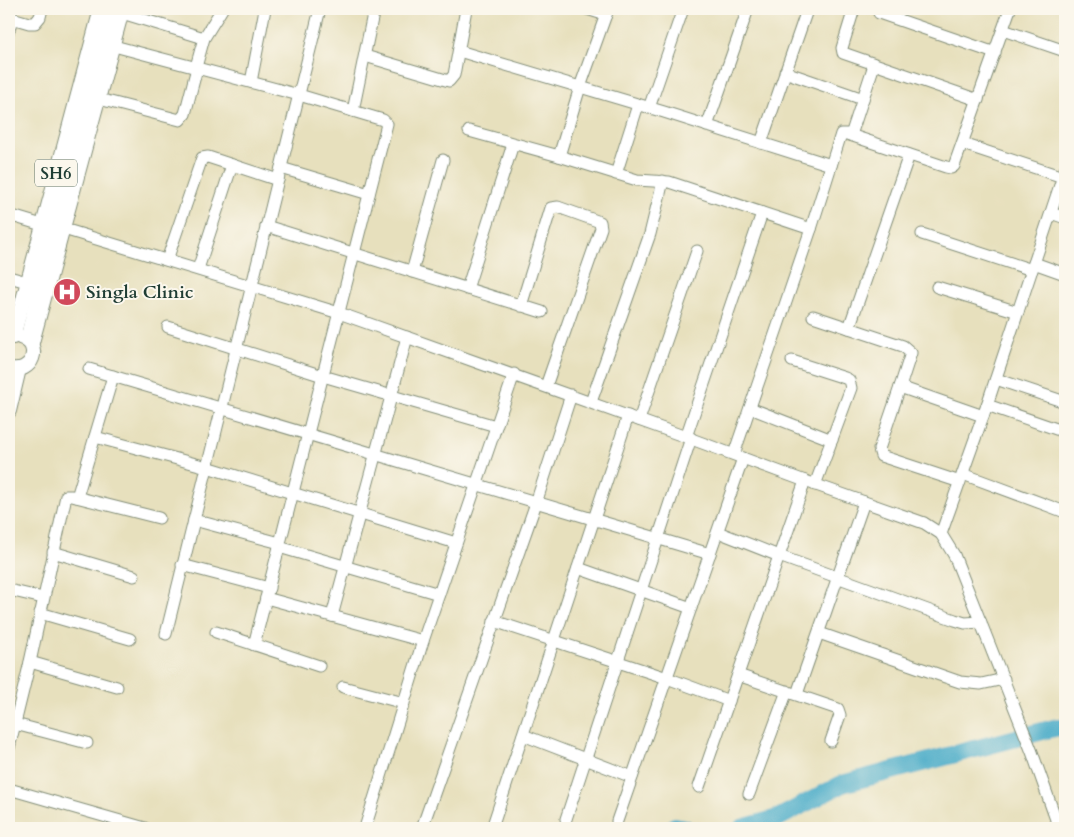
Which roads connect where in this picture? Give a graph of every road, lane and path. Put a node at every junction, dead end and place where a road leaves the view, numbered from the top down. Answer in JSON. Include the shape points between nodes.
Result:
{"nodes":[{"id":1,"x":42,"y":9,"type":"edge"},
{"id":2,"x":222,"y":9,"type":"edge"},
{"id":3,"x":265,"y":9,"type":"edge"},
{"id":4,"x":320,"y":9,"type":"edge"},
{"id":5,"x":374,"y":9,"type":"edge"},
{"id":6,"x":466,"y":9,"type":"edge"},
{"id":7,"x":587,"y":9,"type":"edge"},
{"id":8,"x":683,"y":9,"type":"edge"},
{"id":9,"x":748,"y":9,"type":"edge"},
{"id":10,"x":854,"y":9,"type":"edge"},
{"id":11,"x":1010,"y":9,"type":"edge"},
{"id":12,"x":109,"y":10,"type":"edge"},
{"id":13,"x":607,"y":12,"type":"edge"},
{"id":14,"x":879,"y":12,"type":"dead end"},
{"id":15,"x":806,"y":13,"type":"dead end"},
{"id":16,"x":10,"y":18,"type":"edge"},
{"id":17,"x":9,"y":30,"type":"edge"},
{"id":18,"x":1003,"y":30,"type":"junction"},
{"id":19,"x":204,"y":38,"type":"junction"},
{"id":20,"x":114,"y":46,"type":"junction"},
{"id":21,"x":1065,"y":50,"type":"edge"},
{"id":22,"x":459,"y":51,"type":"junction"},
{"id":23,"x":995,"y":53,"type":"junction"},
{"id":24,"x":365,"y":56,"type":"junction"},
{"id":25,"x":874,"y":65,"type":"junction"},
{"id":26,"x":196,"y":68,"type":"junction"},
{"id":27,"x":786,"y":72,"type":"junction"},
{"id":28,"x":250,"y":82,"type":"junction"},
{"id":29,"x":580,"y":87,"type":"junction"},
{"id":30,"x":298,"y":95,"type":"junction"},
{"id":31,"x":99,"y":98,"type":"junction"},
{"id":32,"x":863,"y":100,"type":"junction"},
{"id":33,"x":978,"y":100,"type":"junction"},
{"id":34,"x":644,"y":106,"type":"junction"},
{"id":35,"x":353,"y":111,"type":"junction"},
{"id":36,"x":707,"y":126,"type":"junction"},
{"id":37,"x":469,"y":131,"type":"dead end"},
{"id":38,"x":851,"y":135,"type":"junction"},
{"id":39,"x":761,"y":143,"type":"junction"},
{"id":40,"x":513,"y":144,"type":"junction"},
{"id":41,"x":962,"y":144,"type":"junction"},
{"id":42,"x":909,"y":155,"type":"junction"},
{"id":43,"x":559,"y":156,"type":"junction"},
{"id":44,"x":442,"y":160,"type":"dead end"},
{"id":45,"x":232,"y":165,"type":"junction"},
{"id":46,"x":831,"y":165,"type":"junction"},
{"id":47,"x":281,"y":168,"type":"junction"},
{"id":48,"x":1064,"y":173,"type":"edge"},
{"id":49,"x":616,"y":174,"type":"junction"},
{"id":50,"x":278,"y":180,"type":"junction"},
{"id":51,"x":663,"y":181,"type":"junction"},
{"id":52,"x":369,"y":194,"type":"junction"},
{"id":53,"x":762,"y":213,"type":"junction"},
{"id":54,"x":1051,"y":213,"type":"junction"},
{"id":55,"x":9,"y":214,"type":"edge"},
{"id":56,"x":1065,"y":218,"type":"edge"},
{"id":57,"x":266,"y":226,"type":"junction"},
{"id":58,"x":53,"y":227,"type":"junction"},
{"id":59,"x":811,"y":229,"type":"junction"},
{"id":60,"x":922,"y":234,"type":"dead end"},
{"id":61,"x":697,"y":251,"type":"dead end"},
{"id":62,"x":354,"y":253,"type":"junction"},
{"id":63,"x":167,"y":260,"type":"junction"},
{"id":64,"x":1033,"y":267,"type":"junction"},
{"id":65,"x":198,"y":269,"type":"junction"},
{"id":66,"x":412,"y":272,"type":"junction"},
{"id":67,"x":1065,"y":274,"type":"edge"},
{"id":68,"x":9,"y":277,"type":"edge"},
{"id":69,"x":27,"y":282,"type":"junction"},
{"id":70,"x":252,"y":285,"type":"junction"},
{"id":71,"x":937,"y":287,"type":"dead end"},
{"id":72,"x":467,"y":289,"type":"junction"},
{"id":73,"x":521,"y":306,"type":"junction"},
{"id":74,"x":542,"y":312,"type":"dead end"},
{"id":75,"x":1018,"y":312,"type":"junction"},
{"id":76,"x":339,"y":313,"type":"junction"},
{"id":77,"x":813,"y":316,"type":"dead end"},
{"id":78,"x":168,"y":327,"type":"dead end"},
{"id":79,"x":849,"y":328,"type":"junction"},
{"id":80,"x":407,"y":337,"type":"junction"},
{"id":81,"x":11,"y":338,"type":"edge"},
{"id":82,"x":30,"y":344,"type":"junction"},
{"id":83,"x":236,"y":348,"type":"junction"},
{"id":84,"x":792,"y":361,"type":"dead end"},
{"id":85,"x":14,"y":369,"type":"edge"},
{"id":86,"x":89,"y":369,"type":"dead end"},
{"id":87,"x":514,"y":374,"type":"junction"},
{"id":88,"x":113,"y":376,"type":"junction"},
{"id":89,"x":323,"y":376,"type":"junction"},
{"id":90,"x":996,"y":379,"type":"junction"},
{"id":91,"x":546,"y":386,"type":"junction"},
{"id":92,"x":900,"y":387,"type":"junction"},
{"id":93,"x":391,"y":395,"type":"junction"},
{"id":94,"x":571,"y":395,"type":"junction"},
{"id":95,"x":591,"y":402,"type":"junction"},
{"id":96,"x":1065,"y":402,"type":"edge"},
{"id":97,"x":987,"y":405,"type":"junction"},
{"id":98,"x":750,"y":408,"type":"junction"},
{"id":99,"x":221,"y":409,"type":"junction"},
{"id":100,"x":9,"y":410,"type":"edge"},
{"id":101,"x":983,"y":416,"type":"junction"},
{"id":102,"x":634,"y":418,"type":"junction"},
{"id":103,"x":496,"y":426,"type":"junction"},
{"id":104,"x":1065,"y":432,"type":"edge"},
{"id":105,"x":308,"y":434,"type":"junction"},
{"id":106,"x":95,"y":437,"type":"junction"},
{"id":107,"x":688,"y":437,"type":"junction"},
{"id":108,"x":832,"y":440,"type":"junction"},
{"id":109,"x":375,"y":455,"type":"junction"},
{"id":110,"x":739,"y":456,"type":"junction"},
{"id":111,"x":206,"y":467,"type":"junction"},
{"id":112,"x":961,"y":478,"type":"junction"},
{"id":113,"x":810,"y":483,"type":"junction"},
{"id":114,"x":476,"y":485,"type":"junction"},
{"id":115,"x":293,"y":493,"type":"junction"},
{"id":116,"x":78,"y":497,"type":"junction"},
{"id":117,"x":864,"y":502,"type":"junction"},
{"id":118,"x":536,"y":503,"type":"junction"},
{"id":119,"x":1065,"y":512,"type":"edge"},
{"id":120,"x":360,"y":514,"type":"junction"},
{"id":121,"x":159,"y":518,"type":"dead end"},
{"id":122,"x":194,"y":520,"type":"junction"},
{"id":123,"x":594,"y":520,"type":"junction"},
{"id":124,"x":718,"y":532,"type":"junction"},
{"id":125,"x":941,"y":534,"type":"junction"},
{"id":126,"x":657,"y":539,"type":"junction"},
{"id":127,"x":456,"y":543,"type":"junction"},
{"id":128,"x":280,"y":545,"type":"junction"},
{"id":129,"x":53,"y":552,"type":"junction"},
{"id":130,"x":710,"y":554,"type":"junction"},
{"id":131,"x":779,"y":556,"type":"junction"},
{"id":132,"x":182,"y":565,"type":"junction"},
{"id":133,"x":345,"y":567,"type":"junction"},
{"id":134,"x":578,"y":568,"type":"junction"},
{"id":135,"x":134,"y":576,"type":"dead end"},
{"id":136,"x":839,"y":578,"type":"junction"},
{"id":137,"x":9,"y":590,"type":"edge"},
{"id":138,"x":640,"y":590,"type":"junction"},
{"id":139,"x":268,"y":593,"type":"junction"},
{"id":140,"x":439,"y":594,"type":"junction"},
{"id":141,"x":43,"y":598,"type":"junction"},
{"id":142,"x":691,"y":608,"type":"junction"},
{"id":143,"x":40,"y":613,"type":"junction"},
{"id":144,"x":332,"y":616,"type":"junction"},
{"id":145,"x":494,"y":621,"type":"junction"},
{"id":146,"x":981,"y":622,"type":"junction"},
{"id":147,"x":216,"y":632,"type":"dead end"},
{"id":148,"x":819,"y":633,"type":"junction"},
{"id":149,"x":166,"y":634,"type":"dead end"},
{"id":150,"x":130,"y":639,"type":"dead end"},
{"id":151,"x":423,"y":641,"type":"junction"},
{"id":152,"x":554,"y":641,"type":"junction"},
{"id":153,"x":254,"y":644,"type":"junction"},
{"id":154,"x":617,"y":661,"type":"junction"},
{"id":155,"x":30,"y":662,"type":"junction"},
{"id":156,"x":319,"y":666,"type":"dead end"},
{"id":157,"x":738,"y":675,"type":"junction"},
{"id":158,"x":667,"y":678,"type":"junction"},
{"id":159,"x":1004,"y":679,"type":"junction"},
{"id":160,"x":117,"y":687,"type":"dead end"},
{"id":161,"x":343,"y":687,"type":"dead end"},
{"id":162,"x":792,"y":693,"type":"junction"},
{"id":163,"x":729,"y":701,"type":"junction"},
{"id":164,"x":404,"y":702,"type":"junction"},
{"id":165,"x":14,"y":724,"type":"junction"},
{"id":166,"x":523,"y":736,"type":"junction"},
{"id":167,"x":831,"y":740,"type":"dead end"},
{"id":168,"x":87,"y":743,"type":"dead end"},
{"id":169,"x":9,"y":748,"type":"edge"},
{"id":170,"x":585,"y":759,"type":"junction"},
{"id":171,"x":632,"y":777,"type":"junction"},
{"id":172,"x":699,"y":787,"type":"dead end"},
{"id":173,"x":9,"y":789,"type":"edge"},
{"id":174,"x":749,"y":794,"type":"dead end"},
{"id":175,"x":566,"y":819,"type":"dead end"},
{"id":176,"x":617,"y":822,"type":"dead end"},
{"id":177,"x":145,"y":828,"type":"edge"},
{"id":178,"x":365,"y":828,"type":"edge"},
{"id":179,"x":422,"y":828,"type":"edge"},
{"id":180,"x":492,"y":828,"type":"edge"},
{"id":181,"x":1059,"y":828,"type":"edge"}],
"edges":[{"from":1,"to":16,"type":"street","via":[[35,23]]},
{"from":2,"to":19,"type":"street"},
{"from":3,"to":28,"type":"street"},
{"from":4,"to":30,"type":"street"},
{"from":5,"to":24,"type":"street"},
{"from":6,"to":22,"type":"street"},
{"from":7,"to":13,"type":"street"},
{"from":8,"to":34,"type":"street"},
{"from":9,"to":36,"type":"street"},
{"from":10,"to":25,"type":"street","via":[[842,51]]},
{"from":11,"to":18,"type":"street"},
{"from":12,"to":19,"type":"street"},
{"from":12,"to":20,"type":"street"},
{"from":12,"to":58,"type":"main road","number":"SH6"},
{"from":13,"to":29,"type":"street"},
{"from":14,"to":23,"type":"street"},
{"from":15,"to":27,"type":"street"},
{"from":16,"to":17,"type":"street"},
{"from":18,"to":21,"type":"street"},
{"from":18,"to":23,"type":"street"},
{"from":19,"to":26,"type":"street"},
{"from":20,"to":26,"type":"street"},
{"from":20,"to":31,"type":"street"},
{"from":22,"to":24,"type":"street","via":[[454,74],[449,80]]},
{"from":22,"to":29,"type":"street"},
{"from":23,"to":33,"type":"street"},
{"from":24,"to":35,"type":"street"},
{"from":25,"to":32,"type":"street"},
{"from":25,"to":33,"type":"street"},
{"from":26,"to":28,"type":"street"},
{"from":26,"to":31,"type":"street","via":[[185,114],[180,120]]},
{"from":27,"to":32,"type":"street"},
{"from":27,"to":39,"type":"street"},
{"from":28,"to":30,"type":"street"},
{"from":29,"to":34,"type":"street"},
{"from":29,"to":43,"type":"street"},
{"from":30,"to":35,"type":"street"},
{"from":30,"to":47,"type":"street"},
{"from":31,"to":58,"type":"street"},
{"from":32,"to":38,"type":"street"},
{"from":33,"to":41,"type":"street"},
{"from":34,"to":36,"type":"street"},
{"from":34,"to":49,"type":"street"},
{"from":35,"to":52,"type":"street","via":[[387,124]]},
{"from":36,"to":39,"type":"street"},
{"from":37,"to":40,"type":"street"},
{"from":38,"to":42,"type":"street"},
{"from":38,"to":46,"type":"street","via":[[841,134]]},
{"from":39,"to":46,"type":"street"},
{"from":40,"to":43,"type":"street"},
{"from":40,"to":72,"type":"street"},
{"from":41,"to":42,"type":"street","via":[[951,168]]},
{"from":41,"to":48,"type":"street"},
{"from":42,"to":79,"type":"street"},
{"from":43,"to":49,"type":"street"},
{"from":44,"to":66,"type":"street"},
{"from":45,"to":50,"type":"street"},
{"from":45,"to":63,"type":"street","via":[[204,156],[200,160]]},
{"from":45,"to":65,"type":"street"},
{"from":46,"to":59,"type":"street"},
{"from":47,"to":50,"type":"street"},
{"from":47,"to":52,"type":"street"},
{"from":48,"to":54,"type":"street"},
{"from":49,"to":51,"type":"street","via":[[644,182]]},
{"from":50,"to":57,"type":"street"},
{"from":51,"to":53,"type":"street"},
{"from":51,"to":95,"type":"street","via":[[650,234]]},
{"from":52,"to":62,"type":"street"},
{"from":53,"to":59,"type":"street"},
{"from":53,"to":107,"type":"street"},
{"from":54,"to":56,"type":"street"},
{"from":54,"to":64,"type":"street"},
{"from":55,"to":58,"type":"street"},
{"from":57,"to":62,"type":"street"},
{"from":57,"to":70,"type":"street"},
{"from":58,"to":63,"type":"street"},
{"from":58,"to":69,"type":"main road","number":"SH6"},
{"from":58,"to":82,"type":"main road","number":"SH6"},
{"from":59,"to":98,"type":"street"},
{"from":60,"to":64,"type":"street"},
{"from":61,"to":102,"type":"street"},
{"from":62,"to":66,"type":"street"},
{"from":62,"to":76,"type":"street"},
{"from":63,"to":65,"type":"street"},
{"from":64,"to":67,"type":"street"},
{"from":64,"to":75,"type":"street"},
{"from":65,"to":70,"type":"street"},
{"from":66,"to":72,"type":"street"},
{"from":68,"to":69,"type":"street"},
{"from":69,"to":81,"type":"main road","number":"SH6"},
{"from":70,"to":76,"type":"street"},
{"from":70,"to":83,"type":"street"},
{"from":71,"to":75,"type":"street"},
{"from":72,"to":73,"type":"street"},
{"from":73,"to":74,"type":"street"},
{"from":73,"to":91,"type":"street","via":[[551,208],[600,222],[601,228]]},
{"from":75,"to":90,"type":"street"},
{"from":76,"to":80,"type":"street"},
{"from":76,"to":89,"type":"street"},
{"from":77,"to":79,"type":"street"},
{"from":78,"to":83,"type":"street"},
{"from":79,"to":92,"type":"street","via":[[908,349],[910,358]]},
{"from":80,"to":87,"type":"street"},
{"from":80,"to":93,"type":"street"},
{"from":81,"to":82,"type":"main road","number":"SH6","via":[[22,337]]},
{"from":82,"to":85,"type":"main road","number":"SH6","via":[[32,360],[28,365]]},
{"from":83,"to":89,"type":"street"},
{"from":83,"to":99,"type":"street"},
{"from":84,"to":108,"type":"street","via":[[849,380],[851,388]]},
{"from":85,"to":100,"type":"main road","number":"SH6"},
{"from":86,"to":88,"type":"street"},
{"from":87,"to":91,"type":"street"},
{"from":87,"to":103,"type":"street"},
{"from":88,"to":99,"type":"street"},
{"from":88,"to":106,"type":"street"},
{"from":89,"to":93,"type":"street"},
{"from":89,"to":105,"type":"street"},
{"from":90,"to":96,"type":"street"},
{"from":90,"to":97,"type":"street"},
{"from":91,"to":94,"type":"street"},
{"from":92,"to":101,"type":"street"},
{"from":92,"to":112,"type":"street","via":[[880,449],[881,456]]},
{"from":93,"to":103,"type":"street"},
{"from":93,"to":109,"type":"street"},
{"from":94,"to":95,"type":"street"},
{"from":94,"to":118,"type":"street"},
{"from":95,"to":102,"type":"street"},
{"from":97,"to":101,"type":"street"},
{"from":97,"to":104,"type":"street"},
{"from":98,"to":108,"type":"street"},
{"from":98,"to":110,"type":"street"},
{"from":99,"to":105,"type":"street"},
{"from":99,"to":111,"type":"street"},
{"from":101,"to":112,"type":"street"},
{"from":102,"to":107,"type":"street"},
{"from":102,"to":123,"type":"street"},
{"from":103,"to":114,"type":"street"},
{"from":105,"to":109,"type":"street"},
{"from":105,"to":115,"type":"street"},
{"from":106,"to":111,"type":"street"},
{"from":106,"to":116,"type":"street"},
{"from":107,"to":110,"type":"street"},
{"from":107,"to":126,"type":"street"},
{"from":108,"to":113,"type":"street"},
{"from":109,"to":114,"type":"street"},
{"from":109,"to":120,"type":"street"},
{"from":110,"to":113,"type":"street"},
{"from":110,"to":124,"type":"street"},
{"from":111,"to":115,"type":"street"},
{"from":111,"to":122,"type":"street"},
{"from":112,"to":119,"type":"street"},
{"from":112,"to":125,"type":"street"},
{"from":113,"to":117,"type":"street"},
{"from":113,"to":131,"type":"street"},
{"from":114,"to":118,"type":"street"},
{"from":114,"to":127,"type":"street"},
{"from":115,"to":120,"type":"street"},
{"from":115,"to":128,"type":"street"},
{"from":116,"to":121,"type":"street"},
{"from":116,"to":129,"type":"street","via":[[68,495],[64,499]]},
{"from":117,"to":125,"type":"street","via":[[924,523]]},
{"from":117,"to":136,"type":"street"},
{"from":118,"to":123,"type":"street"},
{"from":118,"to":145,"type":"street"},
{"from":120,"to":127,"type":"street"},
{"from":120,"to":133,"type":"street"},
{"from":122,"to":128,"type":"street"},
{"from":122,"to":132,"type":"street"},
{"from":123,"to":126,"type":"street"},
{"from":123,"to":134,"type":"street"},
{"from":124,"to":130,"type":"street"},
{"from":124,"to":131,"type":"street"},
{"from":125,"to":146,"type":"street","via":[[954,555]]},
{"from":126,"to":130,"type":"street"},
{"from":126,"to":138,"type":"street"},
{"from":127,"to":140,"type":"street"},
{"from":128,"to":133,"type":"street"},
{"from":128,"to":139,"type":"street"},
{"from":129,"to":135,"type":"street"},
{"from":129,"to":141,"type":"street"},
{"from":130,"to":142,"type":"street"},
{"from":131,"to":136,"type":"street"},
{"from":131,"to":157,"type":"street"},
{"from":132,"to":139,"type":"street"},
{"from":132,"to":149,"type":"street"},
{"from":133,"to":140,"type":"street"},
{"from":133,"to":144,"type":"street"},
{"from":134,"to":138,"type":"street"},
{"from":134,"to":152,"type":"street"},
{"from":136,"to":146,"type":"street","via":[[965,623]]},
{"from":136,"to":148,"type":"street"},
{"from":137,"to":141,"type":"street"},
{"from":138,"to":142,"type":"street"},
{"from":138,"to":154,"type":"street"},
{"from":139,"to":144,"type":"street"},
{"from":139,"to":153,"type":"street"},
{"from":140,"to":151,"type":"street"},
{"from":141,"to":143,"type":"street"},
{"from":142,"to":158,"type":"street"},
{"from":143,"to":150,"type":"street"},
{"from":143,"to":155,"type":"street"},
{"from":144,"to":151,"type":"street"},
{"from":145,"to":152,"type":"street"},
{"from":145,"to":179,"type":"street"},
{"from":146,"to":159,"type":"street"},
{"from":147,"to":153,"type":"street"},
{"from":148,"to":159,"type":"street","via":[[960,682],[981,684]]},
{"from":148,"to":162,"type":"street"},
{"from":151,"to":164,"type":"street"},
{"from":152,"to":154,"type":"street"},
{"from":152,"to":166,"type":"street"},
{"from":153,"to":156,"type":"street"},
{"from":154,"to":158,"type":"street"},
{"from":154,"to":170,"type":"street"},
{"from":155,"to":160,"type":"street"},
{"from":155,"to":165,"type":"street"},
{"from":157,"to":162,"type":"street"},
{"from":157,"to":163,"type":"street"},
{"from":158,"to":163,"type":"street"},
{"from":158,"to":171,"type":"street"},
{"from":159,"to":181,"type":"street"},
{"from":161,"to":164,"type":"street"},
{"from":162,"to":167,"type":"street","via":[[838,709],[840,714]]},
{"from":162,"to":174,"type":"street"},
{"from":163,"to":172,"type":"street"},
{"from":164,"to":178,"type":"street"},
{"from":165,"to":168,"type":"street"},
{"from":165,"to":169,"type":"street"},
{"from":166,"to":170,"type":"street"},
{"from":166,"to":180,"type":"street"},
{"from":170,"to":171,"type":"street"},
{"from":170,"to":175,"type":"street"},
{"from":171,"to":176,"type":"street"},
{"from":173,"to":177,"type":"street"}]}
